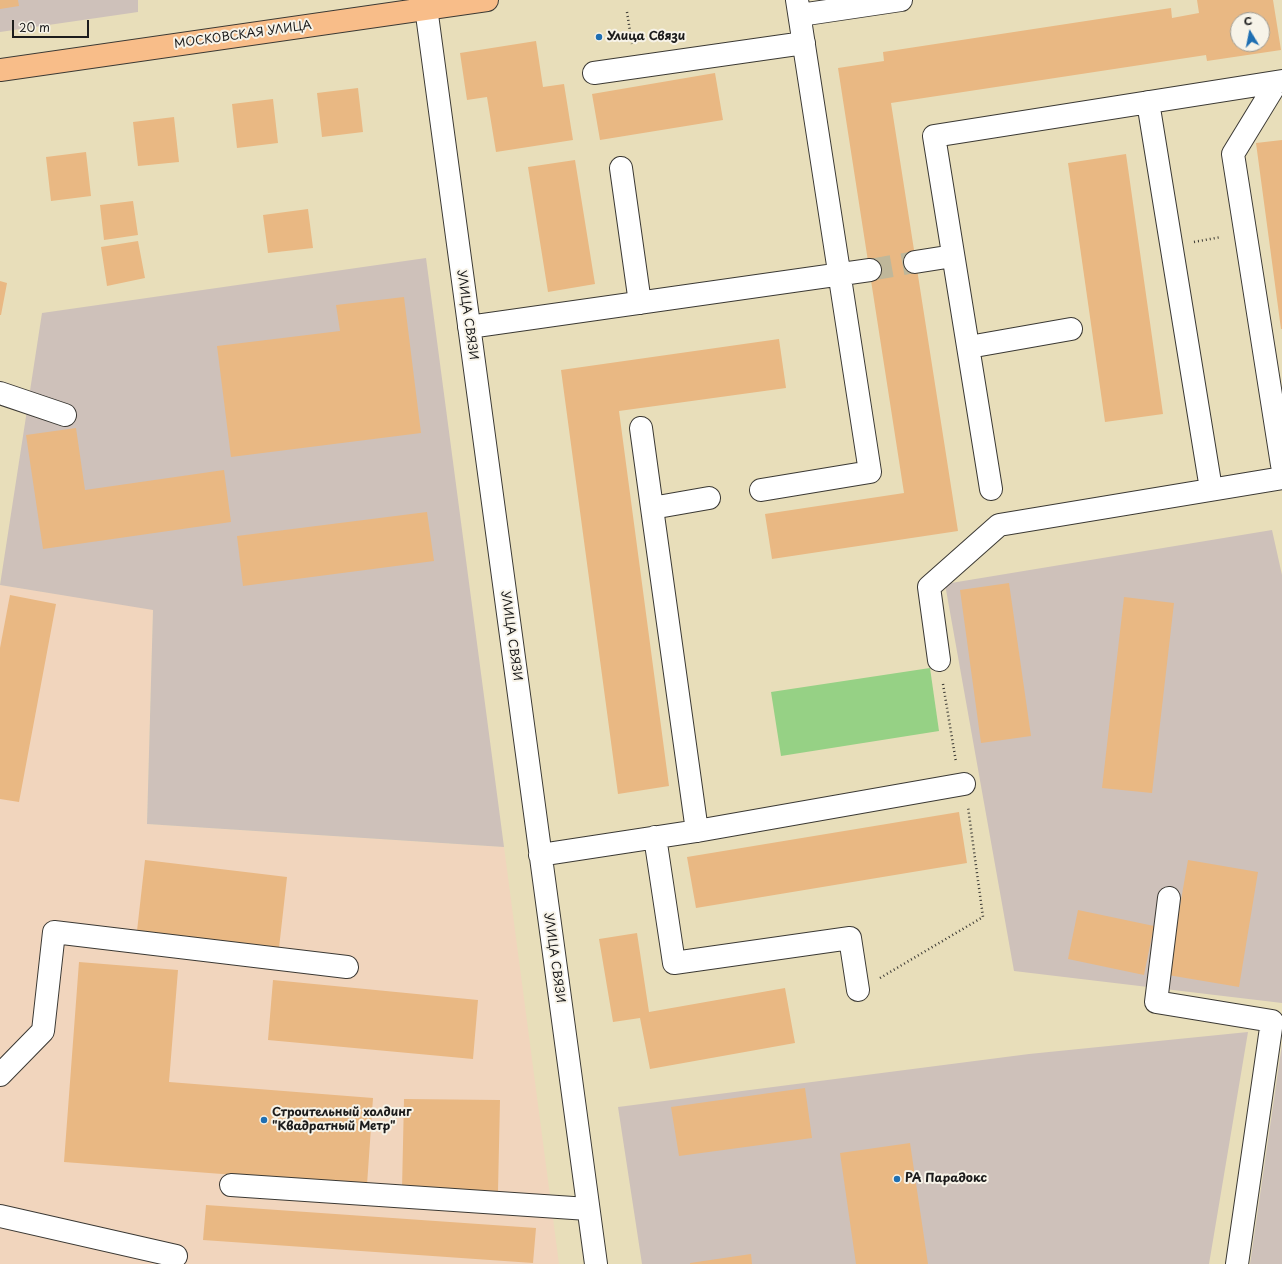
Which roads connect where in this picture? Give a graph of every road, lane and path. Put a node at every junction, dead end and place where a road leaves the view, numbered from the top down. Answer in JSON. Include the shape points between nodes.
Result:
{"nodes":[{"id":1,"x":487,"y":0,"type":"edge"},
{"id":2,"x":901,"y":0,"type":"edge"},
{"id":3,"x":426,"y":4,"type":"edge"},
{"id":4,"x":798,"y":8,"type":"edge"},
{"id":5,"x":627,"y":12,"type":"dead end"},
{"id":6,"x":804,"y":43,"type":"junction"},
{"id":7,"x":635,"y":68,"type":"junction"},
{"id":8,"x":0,"y":70,"type":"edge"},
{"id":9,"x":594,"y":73,"type":"dead end"},
{"id":10,"x":1280,"y":82,"type":"edge"},
{"id":11,"x":1148,"y":102,"type":"junction"},
{"id":12,"x":620,"y":168,"type":"dead end"},
{"id":13,"x":1245,"y":234,"type":"junction"},
{"id":14,"x":1172,"y":245,"type":"junction"},
{"id":15,"x":953,"y":256,"type":"junction"},
{"id":16,"x":915,"y":262,"type":"tunnel mouth"},
{"id":17,"x":870,"y":270,"type":"tunnel mouth"},
{"id":18,"x":839,"y":274,"type":"junction"},
{"id":19,"x":640,"y":303,"type":"junction"},
{"id":20,"x":469,"y":327,"type":"junction"},
{"id":21,"x":1071,"y":329,"type":"dead end"},
{"id":22,"x":969,"y":347,"type":"junction"},
{"id":23,"x":0,"y":393,"type":"edge"},
{"id":24,"x":65,"y":415,"type":"dead end"},
{"id":25,"x":641,"y":428,"type":"dead end"},
{"id":26,"x":1282,"y":465,"type":"edge"},
{"id":27,"x":1282,"y":478,"type":"edge"},
{"id":28,"x":992,"y":489,"type":"dead end"},
{"id":29,"x":1211,"y":489,"type":"junction"},
{"id":30,"x":761,"y":490,"type":"dead end"},
{"id":31,"x":709,"y":498,"type":"dead end"},
{"id":32,"x":652,"y":508,"type":"junction"},
{"id":33,"x":939,"y":660,"type":"joint"},
{"id":34,"x":964,"y":784,"type":"junction"},
{"id":35,"x":697,"y":831,"type":"junction"},
{"id":36,"x":655,"y":837,"type":"junction"},
{"id":37,"x":540,"y":855,"type":"junction"},
{"id":38,"x":1169,"y":898,"type":"dead end"},
{"id":39,"x":347,"y":967,"type":"dead end"},
{"id":40,"x":858,"y":990,"type":"joint"},
{"id":41,"x":0,"y":1075,"type":"edge"},
{"id":42,"x":230,"y":1185,"type":"dead end"},
{"id":43,"x":588,"y":1208,"type":"junction"},
{"id":44,"x":0,"y":1216,"type":"edge"},
{"id":45,"x":176,"y":1256,"type":"dead end"},
{"id":46,"x":596,"y":1264,"type":"edge"},
{"id":47,"x":1237,"y":1264,"type":"edge"}],
"edges":[{"from":1,"to":3,"type":"main road","name":"МОСКОВСКАЯ УЛИЦА"},
{"from":2,"to":4,"type":"street"},
{"from":3,"to":8,"type":"main road","name":"МОСКОВСКАЯ УЛИЦА"},
{"from":3,"to":20,"type":"street","name":"УЛИЦА СВЯЗИ"},
{"from":4,"to":6,"type":"street"},
{"from":5,"to":7,"type":"path"},
{"from":6,"to":7,"type":"street"},
{"from":6,"to":18,"type":"street"},
{"from":7,"to":9,"type":"street"},
{"from":10,"to":11,"type":"street"},
{"from":10,"to":13,"type":"street","via":[[1233,154]]},
{"from":11,"to":14,"type":"street"},
{"from":11,"to":15,"type":"street","via":[[934,136]]},
{"from":12,"to":19,"type":"street"},
{"from":13,"to":14,"type":"path"},
{"from":13,"to":26,"type":"street"},
{"from":14,"to":29,"type":"street"},
{"from":15,"to":16,"type":"street"},
{"from":15,"to":22,"type":"street"},
{"from":17,"to":18,"type":"street"},
{"from":18,"to":19,"type":"street"},
{"from":18,"to":30,"type":"street","via":[[870,472]]},
{"from":19,"to":20,"type":"street"},
{"from":20,"to":37,"type":"street","name":"УЛИЦА СВЯЗИ"},
{"from":21,"to":22,"type":"street"},
{"from":22,"to":28,"type":"street"},
{"from":23,"to":24,"type":"street"},
{"from":25,"to":32,"type":"street"},
{"from":27,"to":29,"type":"street"},
{"from":29,"to":33,"type":"street","via":[[998,519],[928,587]]},
{"from":31,"to":32,"type":"street"},
{"from":32,"to":35,"type":"street"},
{"from":33,"to":34,"type":"path","via":[[954,756]]},
{"from":34,"to":35,"type":"street"},
{"from":34,"to":40,"type":"path","via":[[983,917]]},
{"from":35,"to":36,"type":"street"},
{"from":36,"to":37,"type":"street"},
{"from":36,"to":40,"type":"street","via":[[674,963],[850,938]]},
{"from":37,"to":43,"type":"street","name":"УЛИЦА СВЯЗИ"},
{"from":38,"to":47,"type":"street","via":[[1156,1002],[1272,1021]]},
{"from":39,"to":41,"type":"street","via":[[54,932],[43,1031]]},
{"from":42,"to":43,"type":"street"},
{"from":43,"to":46,"type":"street","name":"УЛИЦА СВЯЗИ"},
{"from":44,"to":45,"type":"street"}]}
